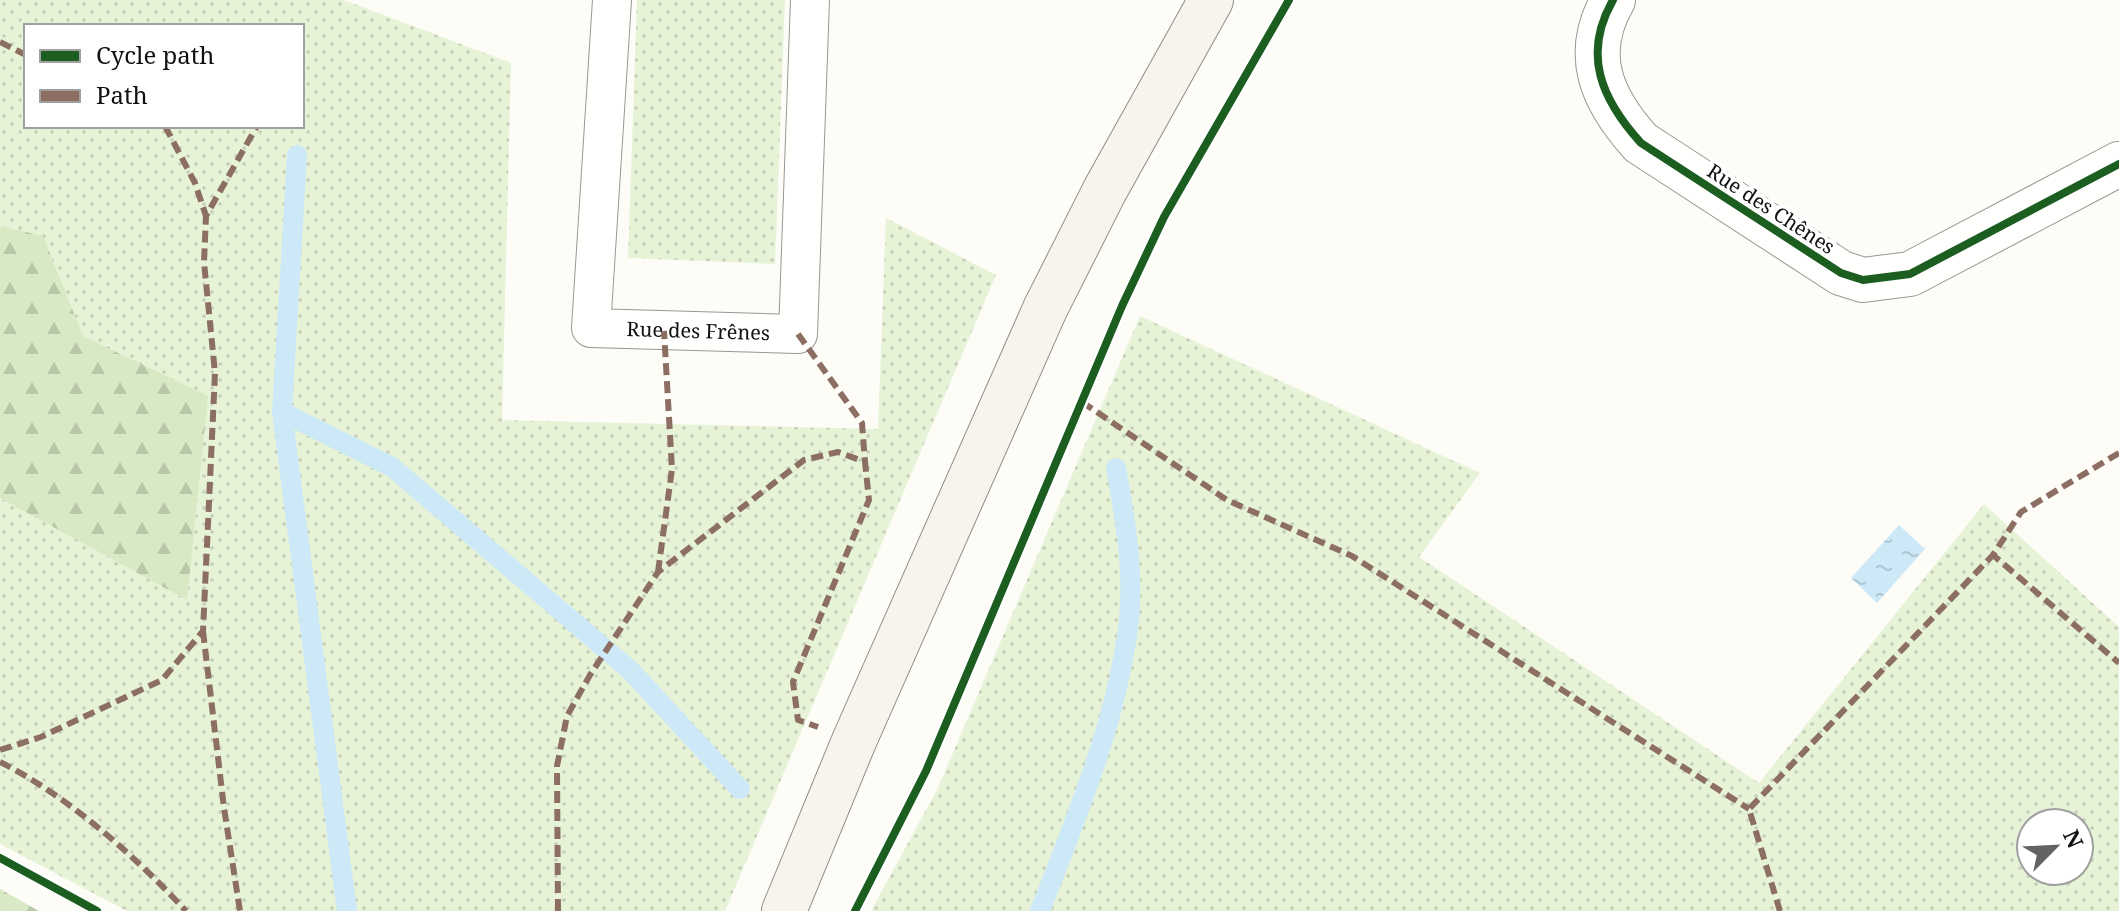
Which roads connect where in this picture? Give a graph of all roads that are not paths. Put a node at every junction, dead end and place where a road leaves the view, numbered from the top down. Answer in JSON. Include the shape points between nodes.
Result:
{"nodes":[{"id":1,"x":612,"y":0,"type":"edge"},
{"id":2,"x":810,"y":0,"type":"edge"},
{"id":3,"x":1211,"y":0,"type":"edge"},
{"id":4,"x":1613,"y":0,"type":"edge"},
{"id":5,"x":2119,"y":164,"type":"edge"},
{"id":6,"x":784,"y":911,"type":"edge"}],
"edges":[{"from":1,"to":2,"type":"lane","name":"Rue des Frênes","via":[[591,328],[798,334]]},
{"from":3,"to":6,"type":"main road","via":[[1045,309]]},
{"from":4,"to":5,"type":"street","name":"Rue des Chênes","via":[[1600,24],[1595,51],[1601,78],[1624,125],[1641,143],[1841,273],[1873,280],[1910,274]]}]}
